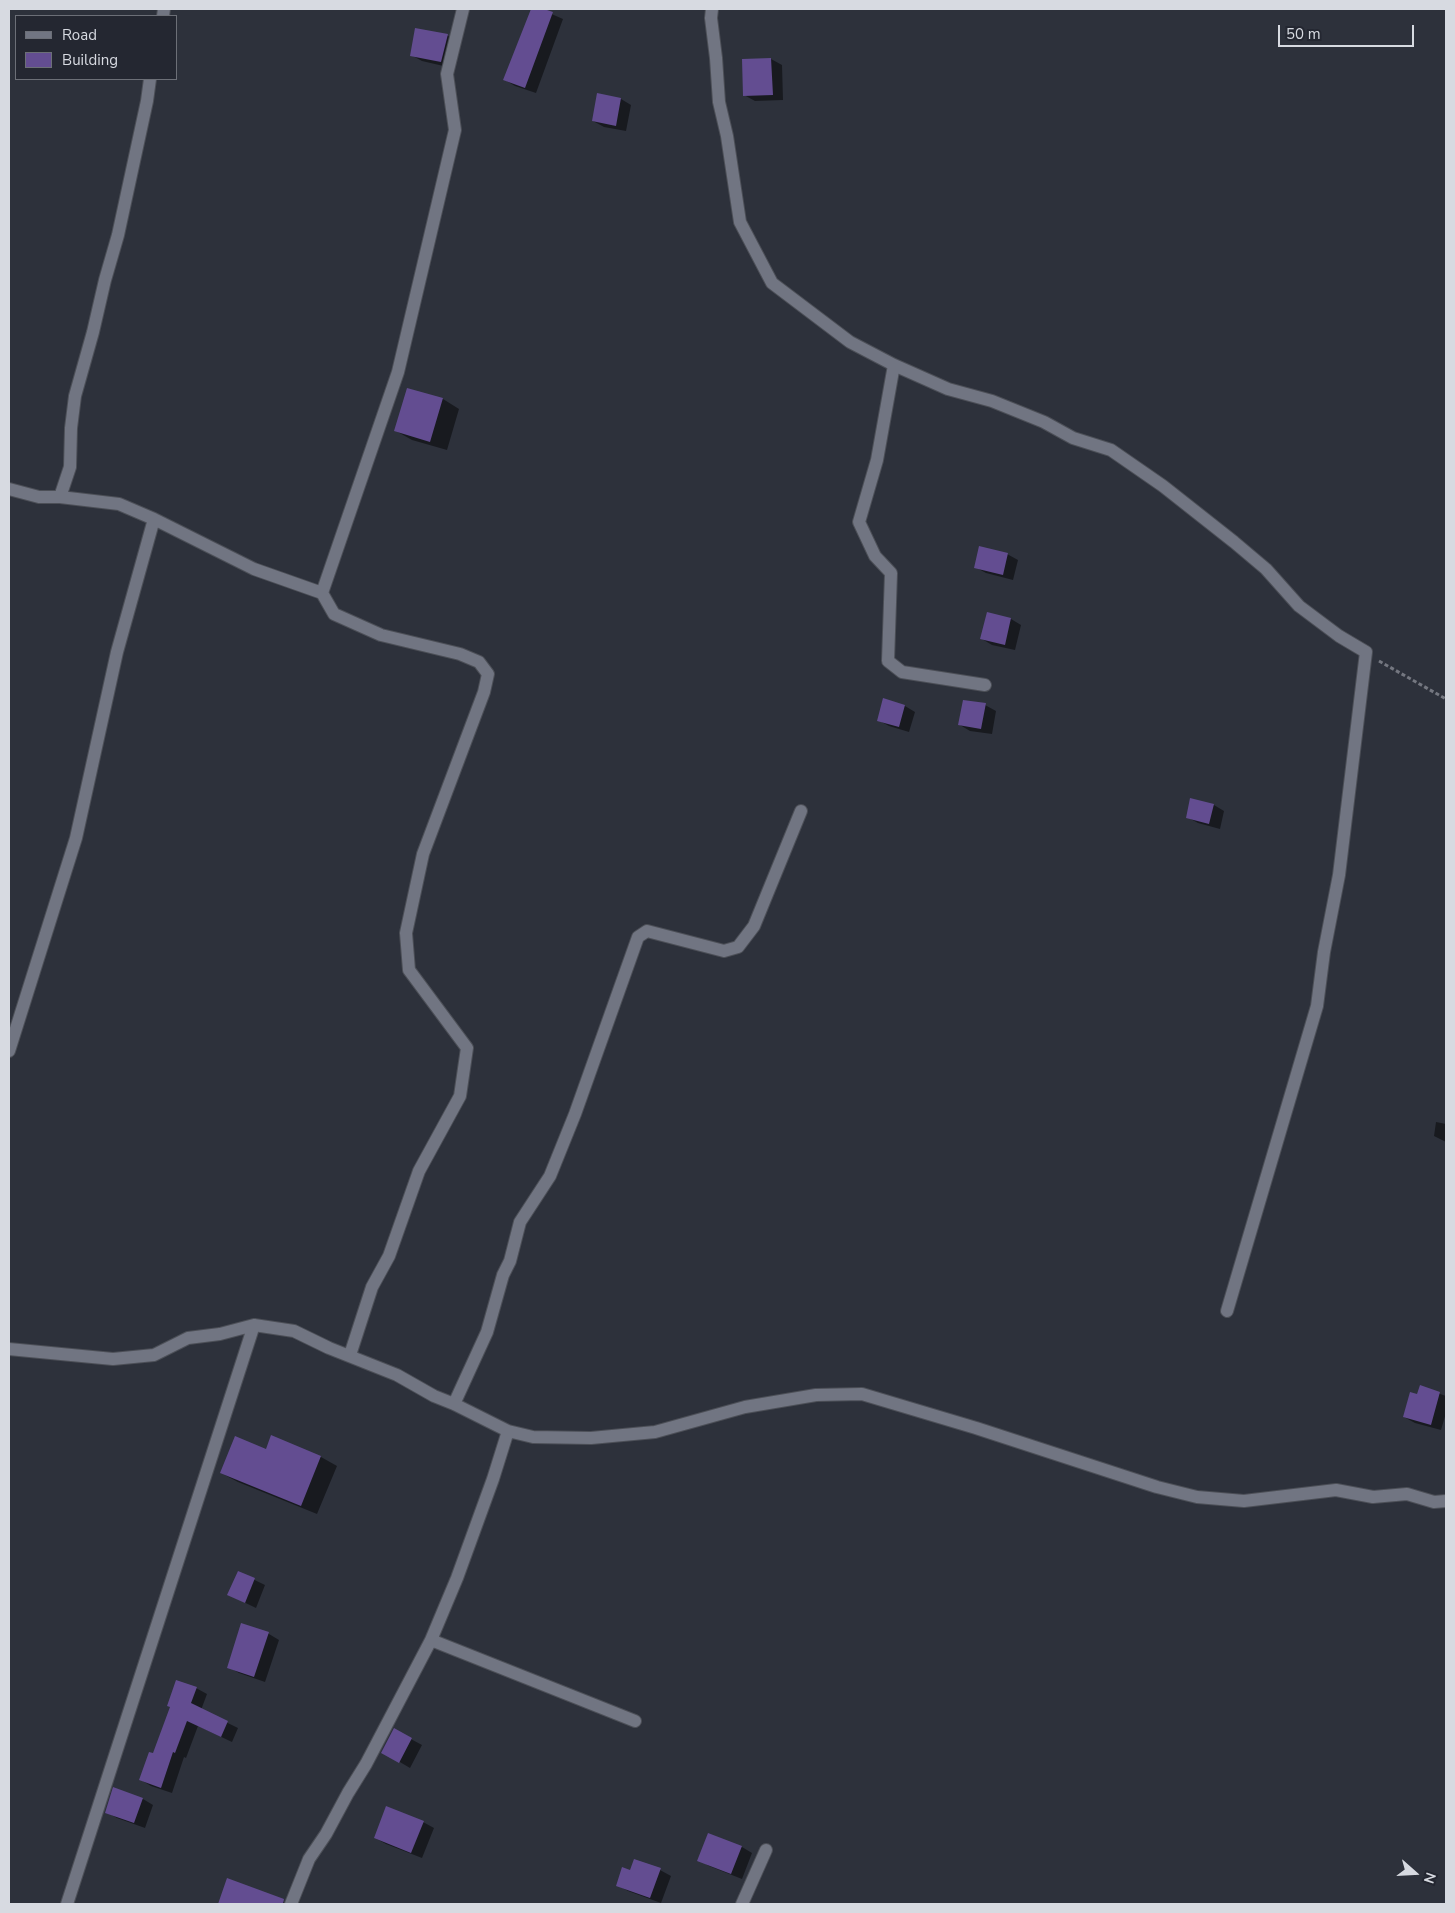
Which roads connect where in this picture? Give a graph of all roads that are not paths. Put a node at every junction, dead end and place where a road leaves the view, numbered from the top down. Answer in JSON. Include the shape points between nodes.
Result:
{"nodes":[{"id":1,"x":463,"y":9,"type":"edge"},
{"id":2,"x":712,"y":9,"type":"edge"},
{"id":3,"x":150,"y":80,"type":"edge"},
{"id":4,"x":894,"y":365,"type":"junction"},
{"id":5,"x":9,"y":489,"type":"edge"},
{"id":6,"x":60,"y":497,"type":"junction"},
{"id":7,"x":154,"y":519,"type":"junction"},
{"id":8,"x":322,"y":593,"type":"junction"},
{"id":9,"x":985,"y":685,"type":"dead end"},
{"id":10,"x":800,"y":810,"type":"dead end"},
{"id":11,"x":9,"y":1051,"type":"edge"},
{"id":12,"x":1227,"y":1311,"type":"dead end"},
{"id":13,"x":254,"y":1325,"type":"junction"},
{"id":14,"x":9,"y":1349,"type":"edge"},
{"id":15,"x":350,"y":1356,"type":"junction"},
{"id":16,"x":454,"y":1404,"type":"junction"},
{"id":17,"x":508,"y":1431,"type":"junction"},
{"id":18,"x":1446,"y":1500,"type":"edge"},
{"id":19,"x":430,"y":1640,"type":"junction"},
{"id":20,"x":635,"y":1721,"type":"dead end"},
{"id":21,"x":766,"y":1850,"type":"dead end"},
{"id":22,"x":67,"y":1904,"type":"edge"},
{"id":23,"x":291,"y":1904,"type":"edge"},
{"id":24,"x":742,"y":1904,"type":"edge"}],
"edges":[{"from":1,"to":8,"type":"street","via":[[447,74],[455,130],[398,372]]},
{"from":2,"to":4,"type":"street","via":[[719,102],[740,222],[772,283],[850,342]]},
{"from":3,"to":6,"type":"street","via":[[118,234],[75,396],[70,468]]},
{"from":4,"to":9,"type":"street","via":[[877,460],[859,522],[875,556],[891,573],[888,661],[902,672]]},
{"from":4,"to":12,"type":"street","via":[[948,389],[992,401],[1044,422],[1073,438],[1111,450],[1164,486],[1234,542],[1266,569],[1299,606],[1366,652],[1339,875],[1317,1006]]},
{"from":5,"to":6,"type":"street"},
{"from":6,"to":7,"type":"street","via":[[119,504]]},
{"from":7,"to":8,"type":"street","via":[[254,569]]},
{"from":7,"to":11,"type":"street","via":[[117,652],[76,838]]},
{"from":8,"to":15,"type":"street","via":[[334,614],[381,635],[460,654],[478,662],[488,674],[423,854],[406,933],[409,970],[467,1048],[460,1096],[419,1171],[389,1256],[372,1287]]},
{"from":10,"to":16,"type":"street","via":[[754,926],[738,947],[724,951],[647,931],[638,937],[571,1123],[550,1176],[520,1222],[487,1332]]},
{"from":13,"to":14,"type":"street","via":[[188,1338],[154,1355],[113,1359]]},
{"from":13,"to":15,"type":"street","via":[[294,1331]]},
{"from":13,"to":22,"type":"street"},
{"from":15,"to":16,"type":"street"},
{"from":16,"to":17,"type":"street"},
{"from":17,"to":18,"type":"street","via":[[533,1437],[591,1438],[655,1432],[745,1407],[816,1395],[862,1394],[1197,1497],[1244,1500],[1336,1490],[1373,1497],[1407,1494],[1434,1502]]},
{"from":17,"to":19,"type":"street","via":[[457,1578]]},
{"from":19,"to":20,"type":"street"},
{"from":19,"to":23,"type":"street","via":[[366,1764],[309,1859]]},
{"from":21,"to":24,"type":"street"}]}
